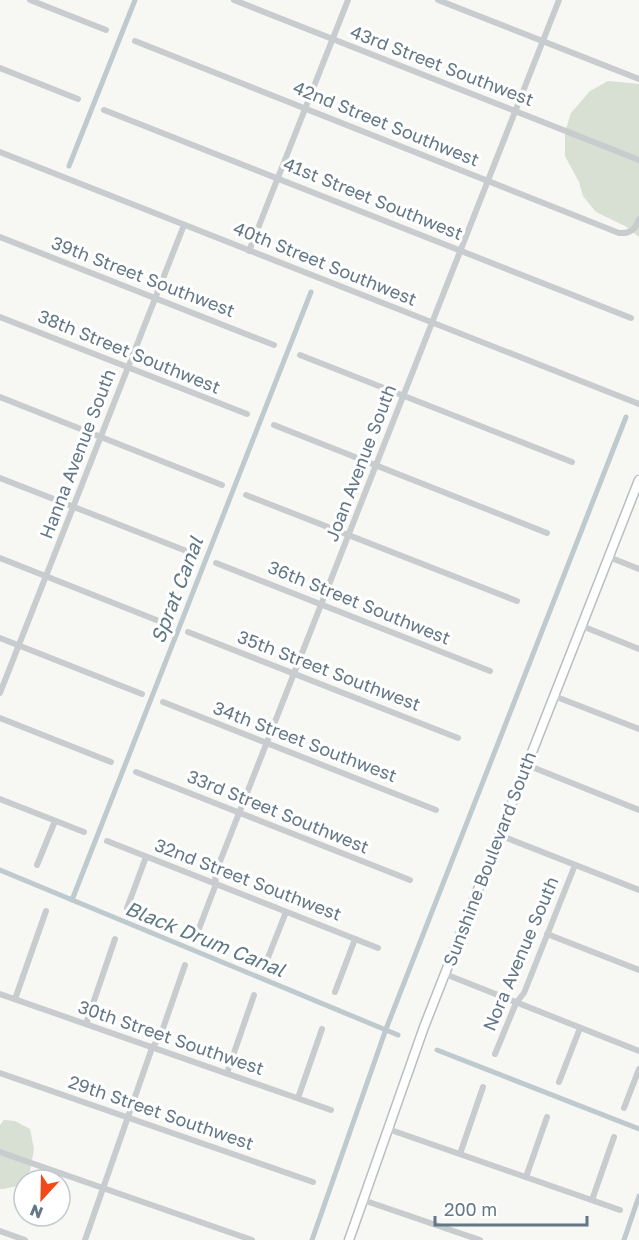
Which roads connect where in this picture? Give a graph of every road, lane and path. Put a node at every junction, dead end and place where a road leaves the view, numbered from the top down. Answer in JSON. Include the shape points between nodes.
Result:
{"nodes":[{"id":1,"x":30,"y":0,"type":"edge"},
{"id":2,"x":234,"y":0,"type":"edge"},
{"id":3,"x":348,"y":0,"type":"edge"},
{"id":4,"x":438,"y":0,"type":"edge"},
{"id":5,"x":559,"y":0,"type":"edge"},
{"id":6,"x":106,"y":30,"type":"dead end"},
{"id":7,"x":332,"y":39,"type":"junction"},
{"id":8,"x":135,"y":42,"type":"dead end"},
{"id":9,"x":543,"y":42,"type":"junction"},
{"id":10,"x":0,"y":68,"type":"edge"},
{"id":11,"x":639,"y":80,"type":"edge"},
{"id":12,"x":78,"y":99,"type":"dead end"},
{"id":13,"x":305,"y":108,"type":"junction"},
{"id":14,"x":104,"y":110,"type":"dead end"},
{"id":15,"x":516,"y":111,"type":"junction"},
{"id":16,"x":0,"y":153,"type":"edge"},
{"id":17,"x":639,"y":160,"type":"edge"},
{"id":18,"x":278,"y":178,"type":"junction"},
{"id":19,"x":488,"y":181,"type":"junction"},
{"id":20,"x":639,"y":219,"type":"edge"},
{"id":21,"x":184,"y":225,"type":"junction"},
{"id":22,"x":0,"y":237,"type":"edge"},
{"id":23,"x":249,"y":250,"type":"junction"},
{"id":24,"x":461,"y":250,"type":"junction"},
{"id":25,"x":156,"y":298,"type":"junction"},
{"id":26,"x":0,"y":317,"type":"edge"},
{"id":27,"x":631,"y":318,"type":"dead end"},
{"id":28,"x":432,"y":323,"type":"junction"},
{"id":29,"x":274,"y":345,"type":"dead end"},
{"id":30,"x":300,"y":355,"type":"dead end"},
{"id":31,"x":128,"y":367,"type":"junction"},
{"id":32,"x":404,"y":396,"type":"junction"},
{"id":33,"x":0,"y":397,"type":"edge"},
{"id":34,"x":639,"y":404,"type":"edge"},
{"id":35,"x":247,"y":414,"type":"dead end"},
{"id":36,"x":274,"y":425,"type":"dead end"},
{"id":37,"x":101,"y":437,"type":"junction"},
{"id":38,"x":572,"y":462,"type":"dead end"},
{"id":39,"x":376,"y":466,"type":"junction"},
{"id":40,"x":0,"y":477,"type":"edge"},
{"id":41,"x":222,"y":485,"type":"dead end"},
{"id":42,"x":638,"y":486,"type":"edge"},
{"id":43,"x":246,"y":495,"type":"dead end"},
{"id":44,"x":74,"y":506,"type":"junction"},
{"id":45,"x":547,"y":532,"type":"dead end"},
{"id":46,"x":349,"y":535,"type":"junction"},
{"id":47,"x":195,"y":554,"type":"dead end"},
{"id":48,"x":609,"y":557,"type":"junction"},
{"id":49,"x":0,"y":558,"type":"edge"},
{"id":50,"x":216,"y":563,"type":"dead end"},
{"id":51,"x":639,"y":568,"type":"edge"},
{"id":52,"x":46,"y":576,"type":"junction"},
{"id":53,"x":517,"y":601,"type":"dead end"},
{"id":54,"x":322,"y":604,"type":"junction"},
{"id":55,"x":169,"y":625,"type":"dead end"},
{"id":56,"x":582,"y":626,"type":"junction"},
{"id":57,"x":188,"y":632,"type":"dead end"},
{"id":58,"x":0,"y":638,"type":"edge"},
{"id":59,"x":19,"y":646,"type":"junction"},
{"id":60,"x":639,"y":649,"type":"edge"},
{"id":61,"x":490,"y":670,"type":"dead end"},
{"id":62,"x":294,"y":674,"type":"junction"},
{"id":63,"x":0,"y":693,"type":"edge"},
{"id":64,"x":142,"y":694,"type":"dead end"},
{"id":65,"x":554,"y":696,"type":"junction"},
{"id":66,"x":163,"y":702,"type":"dead end"},
{"id":67,"x":0,"y":718,"type":"edge"},
{"id":68,"x":639,"y":729,"type":"edge"},
{"id":69,"x":458,"y":738,"type":"dead end"},
{"id":70,"x":267,"y":744,"type":"junction"},
{"id":71,"x":111,"y":762,"type":"dead end"},
{"id":72,"x":527,"y":765,"type":"junction"},
{"id":73,"x":136,"y":772,"type":"dead end"},
{"id":74,"x":0,"y":799,"type":"edge"},
{"id":75,"x":436,"y":810,"type":"dead end"},
{"id":76,"x":639,"y":810,"type":"edge"},
{"id":77,"x":239,"y":813,"type":"junction"},
{"id":78,"x":56,"y":821,"type":"junction"},
{"id":79,"x":84,"y":832,"type":"dead end"},
{"id":80,"x":500,"y":835,"type":"junction"},
{"id":81,"x":107,"y":841,"type":"dead end"},
{"id":82,"x":146,"y":857,"type":"junction"},
{"id":83,"x":38,"y":865,"type":"dead end"},
{"id":84,"x":575,"y":865,"type":"junction"},
{"id":85,"x":410,"y":880,"type":"dead end"},
{"id":86,"x":216,"y":884,"type":"junction"},
{"id":87,"x":639,"y":890,"type":"edge"},
{"id":88,"x":127,"y":908,"type":"dead end"},
{"id":89,"x":46,"y":911,"type":"dead end"},
{"id":90,"x":286,"y":912,"type":"junction"},
{"id":91,"x":548,"y":934,"type":"junction"},
{"id":92,"x":115,"y":939,"type":"dead end"},
{"id":93,"x":195,"y":939,"type":"dead end"},
{"id":94,"x":355,"y":939,"type":"junction"},
{"id":95,"x":378,"y":948,"type":"dead end"},
{"id":96,"x":267,"y":960,"type":"dead end"},
{"id":97,"x":185,"y":965,"type":"dead end"},
{"id":98,"x":639,"y":970,"type":"edge"},
{"id":99,"x":445,"y":974,"type":"junction"},
{"id":100,"x":335,"y":992,"type":"dead end"},
{"id":101,"x":0,"y":994,"type":"edge"},
{"id":102,"x":254,"y":995,"type":"dead end"},
{"id":103,"x":15,"y":999,"type":"junction"},
{"id":104,"x":516,"y":1003,"type":"junction"},
{"id":105,"x":86,"y":1024,"type":"junction"},
{"id":106,"x":580,"y":1028,"type":"junction"},
{"id":107,"x":322,"y":1029,"type":"dead end"},
{"id":108,"x":152,"y":1048,"type":"junction"},
{"id":109,"x":639,"y":1051,"type":"edge"},
{"id":110,"x":495,"y":1054,"type":"dead end"},
{"id":111,"x":639,"y":1069,"type":"edge"},
{"id":112,"x":0,"y":1073,"type":"edge"},
{"id":113,"x":227,"y":1073,"type":"junction"},
{"id":114,"x":559,"y":1082,"type":"dead end"},
{"id":115,"x":483,"y":1087,"type":"dead end"},
{"id":116,"x":298,"y":1098,"type":"junction"},
{"id":117,"x":624,"y":1108,"type":"dead end"},
{"id":118,"x":331,"y":1110,"type":"dead end"},
{"id":119,"x":547,"y":1117,"type":"dead end"},
{"id":120,"x":128,"y":1118,"type":"junction"},
{"id":121,"x":388,"y":1129,"type":"junction"},
{"id":122,"x":614,"y":1137,"type":"dead end"},
{"id":123,"x":0,"y":1152,"type":"edge"},
{"id":124,"x":460,"y":1154,"type":"junction"},
{"id":125,"x":526,"y":1177,"type":"junction"},
{"id":126,"x":313,"y":1182,"type":"dead end"},
{"id":127,"x":103,"y":1188,"type":"junction"},
{"id":128,"x":363,"y":1200,"type":"junction"},
{"id":129,"x":592,"y":1200,"type":"junction"},
{"id":130,"x":620,"y":1210,"type":"dead end"},
{"id":131,"x":0,"y":1231,"type":"edge"},
{"id":132,"x":25,"y":1240,"type":"edge"},
{"id":133,"x":85,"y":1240,"type":"edge"},
{"id":134,"x":252,"y":1240,"type":"edge"},
{"id":135,"x":350,"y":1240,"type":"edge"},
{"id":136,"x":480,"y":1240,"type":"edge"}],
"edges":[{"from":1,"to":6,"type":"street"},
{"from":2,"to":7,"type":"street","name":"43rd Street Southwest"},
{"from":3,"to":7,"type":"street"},
{"from":4,"to":9,"type":"street"},
{"from":5,"to":9,"type":"street","name":"Joan Avenue South"},
{"from":7,"to":13,"type":"street"},
{"from":7,"to":15,"type":"street","name":"43rd Street Southwest"},
{"from":8,"to":13,"type":"street","name":"42nd Street Southwest"},
{"from":9,"to":11,"type":"street"},
{"from":9,"to":15,"type":"street","name":"Joan Avenue South"},
{"from":10,"to":12,"type":"street"},
{"from":13,"to":18,"type":"street"},
{"from":13,"to":19,"type":"street","name":"42nd Street Southwest"},
{"from":14,"to":18,"type":"street","name":"41st Street Southwest"},
{"from":15,"to":17,"type":"street","name":"43rd Street Southwest"},
{"from":15,"to":19,"type":"street","name":"Joan Avenue South"},
{"from":16,"to":21,"type":"street","name":"40th Street Southwest"},
{"from":18,"to":23,"type":"street"},
{"from":18,"to":24,"type":"street","name":"41st Street Southwest"},
{"from":19,"to":20,"type":"street","name":"42nd Street Southwest","via":[[619,232],[632,231]]},
{"from":19,"to":24,"type":"street","name":"Joan Avenue South"},
{"from":21,"to":23,"type":"street","name":"40th Street Southwest"},
{"from":21,"to":25,"type":"street","name":"Hanna Avenue South"},
{"from":22,"to":25,"type":"street","name":"39th Street Southwest"},
{"from":23,"to":28,"type":"street","name":"40th Street Southwest"},
{"from":24,"to":27,"type":"street","name":"41st Street Southwest"},
{"from":24,"to":28,"type":"street","name":"Joan Avenue South"},
{"from":25,"to":29,"type":"street","name":"39th Street Southwest"},
{"from":25,"to":31,"type":"street","name":"Hanna Avenue South"},
{"from":26,"to":31,"type":"street","name":"38th Street Southwest"},
{"from":28,"to":32,"type":"street","name":"Joan Avenue South"},
{"from":28,"to":34,"type":"street","name":"40th Street Southwest"},
{"from":30,"to":32,"type":"street"},
{"from":31,"to":35,"type":"street","name":"38th Street Southwest"},
{"from":31,"to":37,"type":"street","name":"Hanna Avenue South"},
{"from":32,"to":38,"type":"street"},
{"from":32,"to":39,"type":"street","name":"Joan Avenue South"},
{"from":33,"to":37,"type":"street"},
{"from":36,"to":39,"type":"street"},
{"from":37,"to":41,"type":"street"},
{"from":37,"to":44,"type":"street","name":"Hanna Avenue South"},
{"from":39,"to":45,"type":"street"},
{"from":39,"to":46,"type":"street","name":"Joan Avenue South"},
{"from":40,"to":44,"type":"street"},
{"from":42,"to":48,"type":"street","name":"Sunshine Boulevard South"},
{"from":43,"to":46,"type":"street"},
{"from":44,"to":47,"type":"street"},
{"from":44,"to":52,"type":"street","name":"Hanna Avenue South"},
{"from":46,"to":53,"type":"street"},
{"from":46,"to":54,"type":"street","name":"Joan Avenue South"},
{"from":48,"to":51,"type":"street"},
{"from":48,"to":56,"type":"street","name":"Sunshine Boulevard South"},
{"from":49,"to":52,"type":"street"},
{"from":50,"to":54,"type":"street","name":"36th Street Southwest"},
{"from":52,"to":55,"type":"street"},
{"from":52,"to":59,"type":"street","name":"Hanna Avenue South"},
{"from":54,"to":61,"type":"street","name":"36th Street Southwest"},
{"from":54,"to":62,"type":"street","name":"Joan Avenue South"},
{"from":56,"to":60,"type":"street"},
{"from":56,"to":65,"type":"street","name":"Sunshine Boulevard South"},
{"from":57,"to":62,"type":"street","name":"35th Street Southwest"},
{"from":58,"to":59,"type":"street"},
{"from":59,"to":63,"type":"street","name":"Hanna Avenue South"},
{"from":59,"to":64,"type":"street"},
{"from":62,"to":69,"type":"street","name":"35th Street Southwest"},
{"from":62,"to":70,"type":"street","name":"Joan Avenue South"},
{"from":65,"to":68,"type":"street"},
{"from":65,"to":72,"type":"street","name":"Sunshine Boulevard South"},
{"from":66,"to":70,"type":"street","name":"34th Street Southwest"},
{"from":67,"to":71,"type":"street"},
{"from":70,"to":75,"type":"street","name":"34th Street Southwest"},
{"from":70,"to":77,"type":"street","name":"Joan Avenue South"},
{"from":72,"to":76,"type":"street"},
{"from":72,"to":80,"type":"street","name":"Sunshine Boulevard South"},
{"from":73,"to":77,"type":"street","name":"33rd Street Southwest"},
{"from":74,"to":78,"type":"street"},
{"from":77,"to":85,"type":"street","name":"33rd Street Southwest"},
{"from":77,"to":86,"type":"street","name":"Joan Avenue South","via":[[215,876]]},
{"from":78,"to":79,"type":"street"},
{"from":78,"to":83,"type":"street"},
{"from":80,"to":84,"type":"street"},
{"from":80,"to":99,"type":"street","name":"Sunshine Boulevard South"},
{"from":81,"to":82,"type":"street","name":"32nd Street Southwest"},
{"from":82,"to":86,"type":"street","name":"32nd Street Southwest"},
{"from":82,"to":88,"type":"street"},
{"from":84,"to":87,"type":"street"},
{"from":84,"to":91,"type":"street","name":"Nora Avenue South"},
{"from":86,"to":90,"type":"street","name":"32nd Street Southwest"},
{"from":86,"to":93,"type":"street","name":"Joan Avenue South"},
{"from":89,"to":103,"type":"street"},
{"from":90,"to":94,"type":"street","name":"32nd Street Southwest"},
{"from":90,"to":96,"type":"street"},
{"from":91,"to":98,"type":"street"},
{"from":91,"to":104,"type":"street","name":"Nora Avenue South","via":[[524,993]]},
{"from":92,"to":105,"type":"street"},
{"from":94,"to":95,"type":"street","name":"32nd Street Southwest"},
{"from":94,"to":100,"type":"street"},
{"from":97,"to":108,"type":"street","via":[[160,1037]]},
{"from":99,"to":104,"type":"street"},
{"from":99,"to":121,"type":"street","name":"Sunshine Boulevard South"},
{"from":101,"to":103,"type":"street","name":"30th Street Southwest"},
{"from":102,"to":113,"type":"street"},
{"from":103,"to":105,"type":"street","name":"30th Street Southwest"},
{"from":104,"to":106,"type":"street"},
{"from":104,"to":110,"type":"street","name":"Nora Avenue South"},
{"from":105,"to":108,"type":"street","name":"30th Street Southwest"},
{"from":106,"to":109,"type":"street"},
{"from":106,"to":114,"type":"street"},
{"from":107,"to":116,"type":"street"},
{"from":108,"to":113,"type":"street","name":"30th Street Southwest"},
{"from":108,"to":120,"type":"street"},
{"from":111,"to":117,"type":"street"},
{"from":112,"to":120,"type":"street","name":"29th Street Southwest"},
{"from":113,"to":116,"type":"street","name":"30th Street Southwest"},
{"from":115,"to":124,"type":"street"},
{"from":116,"to":118,"type":"street","name":"30th Street Southwest"},
{"from":119,"to":125,"type":"street"},
{"from":120,"to":126,"type":"street","name":"29th Street Southwest"},
{"from":120,"to":127,"type":"street"},
{"from":121,"to":124,"type":"street"},
{"from":121,"to":128,"type":"street","name":"Sunshine Boulevard South"},
{"from":122,"to":129,"type":"street"},
{"from":123,"to":127,"type":"street"},
{"from":124,"to":125,"type":"street"},
{"from":125,"to":129,"type":"street"},
{"from":127,"to":133,"type":"street"},
{"from":127,"to":134,"type":"street"},
{"from":128,"to":135,"type":"street","name":"Sunshine Boulevard South"},
{"from":128,"to":136,"type":"street"},
{"from":129,"to":130,"type":"street"},
{"from":131,"to":132,"type":"street"}]}
